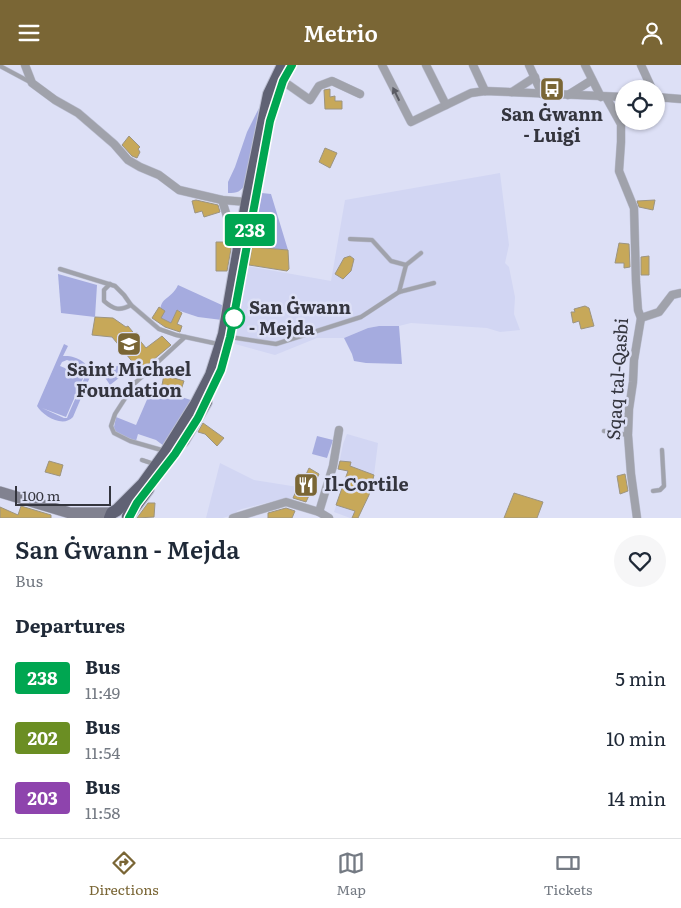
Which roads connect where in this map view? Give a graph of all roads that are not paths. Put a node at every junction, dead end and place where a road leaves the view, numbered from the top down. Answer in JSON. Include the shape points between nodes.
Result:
{"nodes":[{"id":1,"x":24,"y":65,"type":"edge"},
{"id":2,"x":283,"y":65,"type":"edge"},
{"id":3,"x":292,"y":65,"type":"edge"},
{"id":4,"x":382,"y":65,"type":"edge"},
{"id":5,"x":426,"y":65,"type":"edge"},
{"id":6,"x":472,"y":65,"type":"edge"},
{"id":7,"x":529,"y":65,"type":"edge"},
{"id":8,"x":585,"y":65,"type":"edge"},
{"id":9,"x":641,"y":65,"type":"edge"},
{"id":10,"x":0,"y":66,"type":"edge"},
{"id":11,"x":535,"y":77,"type":"junction"},
{"id":12,"x":592,"y":80,"type":"junction"},
{"id":13,"x":648,"y":80,"type":"edge"},
{"id":14,"x":283,"y":81,"type":"junction"},
{"id":15,"x":32,"y":83,"type":"junction"},
{"id":16,"x":485,"y":91,"type":"junction"},
{"id":17,"x":512,"y":92,"type":"junction"},
{"id":18,"x":360,"y":94,"type":"dead end"},
{"id":19,"x":542,"y":94,"type":"junction"},
{"id":20,"x":568,"y":95,"type":"junction"},
{"id":21,"x":604,"y":97,"type":"junction"},
{"id":22,"x":615,"y":97,"type":"edge"},
{"id":23,"x":665,"y":98,"type":"edge"},
{"id":24,"x":681,"y":99,"type":"edge"},
{"id":25,"x":446,"y":105,"type":"junction"},
{"id":26,"x":222,"y":199,"type":"junction"},
{"id":27,"x":247,"y":202,"type":"junction"},
{"id":28,"x":350,"y":239,"type":"dead end"},
{"id":29,"x":421,"y":253,"type":"dead end"},
{"id":30,"x":238,"y":254,"type":"junction"},
{"id":31,"x":406,"y":265,"type":"junction"},
{"id":32,"x":60,"y":269,"type":"dead end"},
{"id":33,"x":434,"y":283,"type":"dead end"},
{"id":34,"x":110,"y":284,"type":"junction"},
{"id":35,"x":399,"y":292,"type":"junction"},
{"id":36,"x":681,"y":293,"type":"edge"},
{"id":37,"x":131,"y":305,"type":"junction"},
{"id":38,"x":641,"y":317,"type":"junction"},
{"id":39,"x":185,"y":337,"type":"junction"},
{"id":40,"x":225,"y":341,"type":"junction"},
{"id":41,"x":339,"y":430,"type":"dead end"},
{"id":42,"x":604,"y":431,"type":"dead end"},
{"id":43,"x":628,"y":435,"type":"junction"},
{"id":44,"x":662,"y":451,"type":"dead end"},
{"id":45,"x":166,"y":452,"type":"junction"},
{"id":46,"x":142,"y":460,"type":"dead end"},
{"id":47,"x":157,"y":465,"type":"junction"},
{"id":48,"x":653,"y":491,"type":"dead end"},
{"id":49,"x":0,"y":492,"type":"edge"},
{"id":50,"x":319,"y":512,"type":"junction"},
{"id":51,"x":70,"y":513,"type":"junction"},
{"id":52,"x":119,"y":515,"type":"edge"},
{"id":53,"x":92,"y":518,"type":"edge"},
{"id":54,"x":233,"y":518,"type":"edge"},
{"id":55,"x":329,"y":518,"type":"edge"},
{"id":56,"x":637,"y":518,"type":"edge"}],
"edges":[{"from":1,"to":15,"type":"street"},
{"from":2,"to":27,"type":"highway","via":[[269,94]]},
{"from":3,"to":14,"type":"highway"},
{"from":25,"to":4,"type":"street","one_way":true,"via":[[411,122]]},
{"from":5,"to":25,"type":"street"},
{"from":6,"to":16,"type":"street"},
{"from":7,"to":11,"type":"street"},
{"from":8,"to":12,"type":"street","name":"Sqaq tal-Qasbi"},
{"from":9,"to":13,"type":"street"},
{"from":10,"to":15,"type":"lane"},
{"from":11,"to":17,"type":"street"},
{"from":11,"to":19,"type":"street"},
{"from":12,"to":20,"type":"street"},
{"from":12,"to":21,"type":"street","name":"Sqaq tal-Qasbi"},
{"from":14,"to":18,"type":"street","via":[[310,100],[319,86],[332,81]]},
{"from":14,"to":40,"type":"highway","via":[[270,121]]},
{"from":15,"to":26,"type":"street","via":[[83,117],[128,160],[159,175],[179,190]]},
{"from":16,"to":17,"type":"street"},
{"from":16,"to":25,"type":"street","via":[[471,93]]},
{"from":17,"to":19,"type":"street"},
{"from":19,"to":20,"type":"street"},
{"from":20,"to":21,"type":"street"},
{"from":21,"to":22,"type":"street"},
{"from":21,"to":38,"type":"street","name":"Sqaq tal-Qasbi","via":[[620,124],[619,171],[634,209],[636,292]]},
{"from":23,"to":24,"type":"street"},
{"from":26,"to":27,"type":"street"},
{"from":26,"to":30,"type":"street"},
{"from":27,"to":30,"type":"highway"},
{"from":28,"to":31,"type":"lane","via":[[372,240],[391,261]]},
{"from":29,"to":31,"type":"lane"},
{"from":30,"to":40,"type":"highway"},
{"from":31,"to":35,"type":"lane"},
{"from":32,"to":34,"type":"lane"},
{"from":33,"to":35,"type":"lane"},
{"from":34,"to":37,"type":"lane","via":[[121,291]]},
{"from":34,"to":37,"type":"lane","via":[[104,290],[104,301],[120,310]]},
{"from":35,"to":40,"type":"lane","via":[[361,317],[276,344]]},
{"from":36,"to":38,"type":"street","via":[[672,295],[658,313]]},
{"from":37,"to":39,"type":"lane","via":[[160,329]]},
{"from":38,"to":43,"type":"street","name":"Sqaq tal-Qasbi","via":[[628,409]]},
{"from":39,"to":40,"type":"lane"},
{"from":39,"to":45,"type":"lane","via":[[135,383],[111,426],[114,433],[130,441]]},
{"from":40,"to":45,"type":"highway","via":[[196,404]]},
{"from":40,"to":52,"type":"highway","via":[[221,370],[198,418],[137,503]]},
{"from":41,"to":50,"type":"street"},
{"from":42,"to":43,"type":"lane"},
{"from":43,"to":56,"type":"street","name":"Sqaq tal-Qasbi"},
{"from":44,"to":48,"type":"lane","via":[[664,486]]},
{"from":45,"to":47,"type":"highway"},
{"from":46,"to":47,"type":"lane"},
{"from":47,"to":52,"type":"highway"},
{"from":49,"to":51,"type":"main road"},
{"from":50,"to":54,"type":"street","via":[[286,502]]},
{"from":50,"to":55,"type":"street"},
{"from":51,"to":52,"type":"main road"},
{"from":51,"to":53,"type":"main road"}]}
